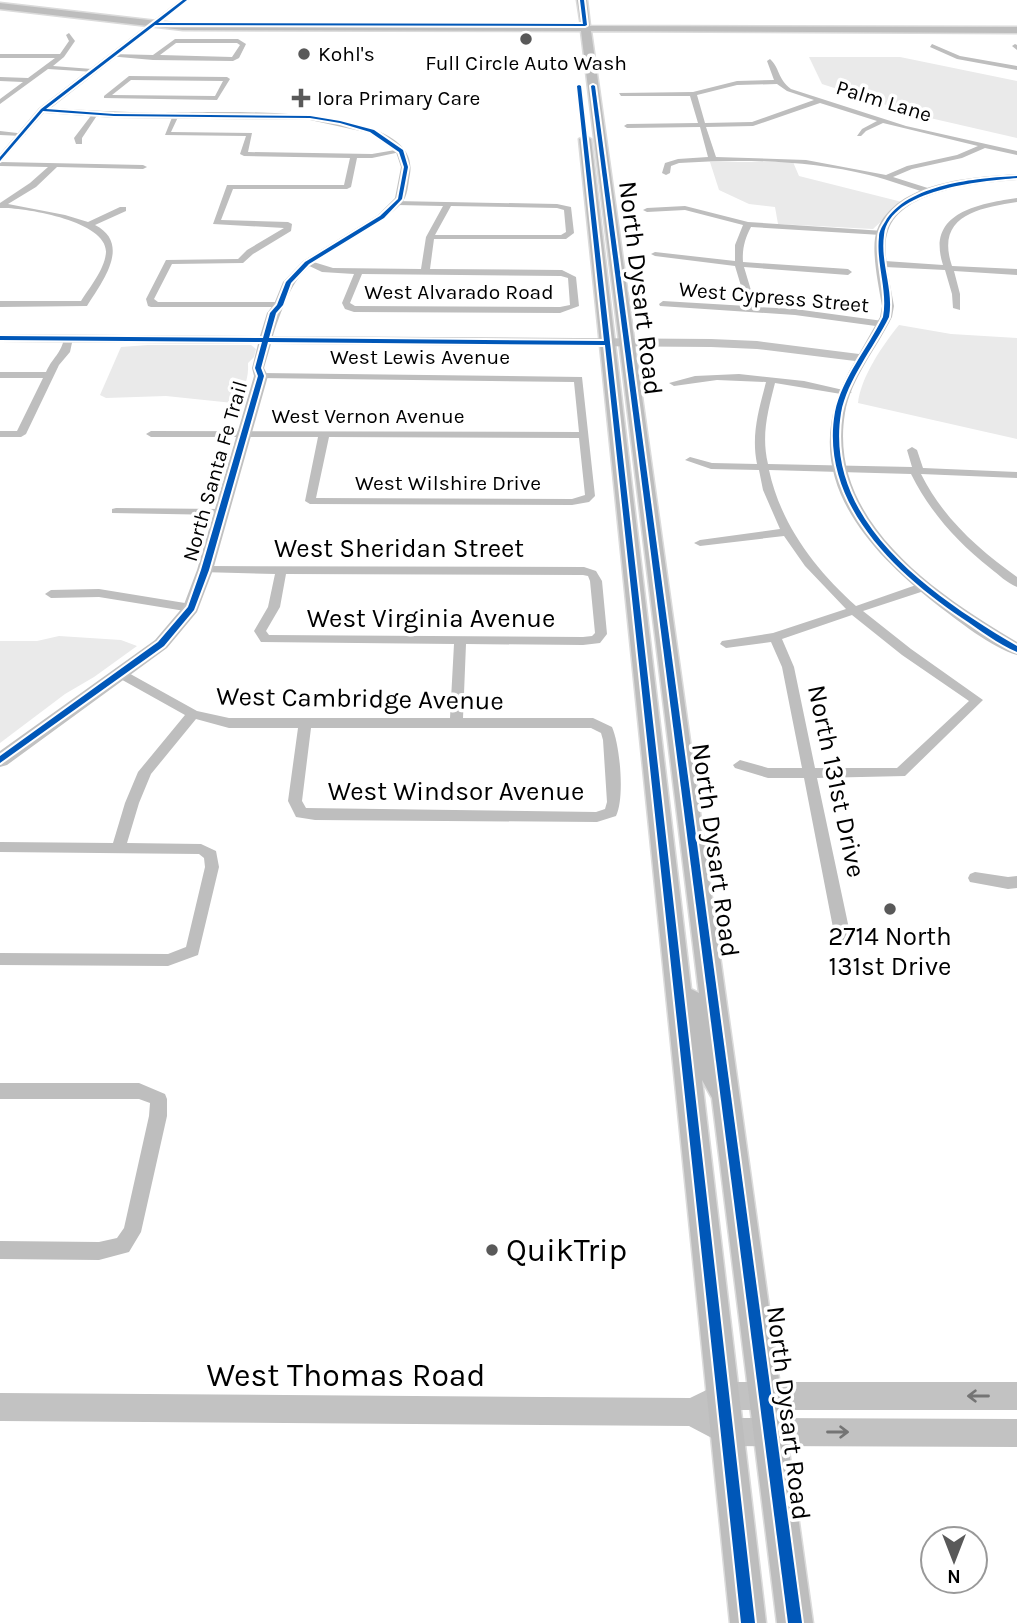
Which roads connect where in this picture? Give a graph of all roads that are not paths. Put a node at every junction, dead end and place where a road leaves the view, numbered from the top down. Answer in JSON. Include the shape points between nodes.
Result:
{"nodes":[{"id":1,"x":185,"y":0,"type":"edge"},
{"id":2,"x":582,"y":0,"type":"edge"},
{"id":3,"x":0,"y":6,"type":"edge"},
{"id":4,"x":153,"y":24,"type":"junction"},
{"id":5,"x":577,"y":26,"type":"junction"},
{"id":6,"x":1017,"y":28,"type":"edge"},
{"id":7,"x":69,"y":36,"type":"dead end"},
{"id":8,"x":932,"y":46,"type":"dead end"},
{"id":9,"x":0,"y":55,"type":"edge"},
{"id":10,"x":62,"y":56,"type":"junction"},
{"id":11,"x":111,"y":56,"type":"junction"},
{"id":12,"x":153,"y":58,"type":"junction"},
{"id":13,"x":190,"y":59,"type":"junction"},
{"id":14,"x":1017,"y":60,"type":"edge"},
{"id":15,"x":769,"y":61,"type":"dead end"},
{"id":16,"x":46,"y":67,"type":"junction"},
{"id":17,"x":1014,"y":67,"type":"edge"},
{"id":18,"x":577,"y":70,"type":"dead end"},
{"id":19,"x":92,"y":71,"type":"junction"},
{"id":20,"x":180,"y":78,"type":"junction"},
{"id":21,"x":0,"y":79,"type":"edge"},
{"id":22,"x":29,"y":80,"type":"junction"},
{"id":23,"x":778,"y":82,"type":"junction"},
{"id":24,"x":621,"y":94,"type":"dead end"},
{"id":25,"x":693,"y":94,"type":"junction"},
{"id":26,"x":142,"y":99,"type":"junction"},
{"id":27,"x":821,"y":100,"type":"junction"},
{"id":28,"x":0,"y":102,"type":"edge"},
{"id":29,"x":42,"y":110,"type":"junction"},
{"id":30,"x":96,"y":114,"type":"junction"},
{"id":31,"x":131,"y":115,"type":"junction"},
{"id":32,"x":176,"y":115,"type":"junction"},
{"id":33,"x":883,"y":121,"type":"junction"},
{"id":34,"x":627,"y":126,"type":"dead end"},
{"id":35,"x":703,"y":126,"type":"junction"},
{"id":36,"x":0,"y":134,"type":"edge"},
{"id":37,"x":22,"y":134,"type":"junction"},
{"id":38,"x":859,"y":135,"type":"dead end"},
{"id":39,"x":79,"y":142,"type":"dead end"},
{"id":40,"x":984,"y":146,"type":"junction"},
{"id":41,"x":401,"y":151,"type":"junction"},
{"id":42,"x":1017,"y":153,"type":"edge"},
{"id":43,"x":354,"y":155,"type":"junction"},
{"id":44,"x":713,"y":160,"type":"junction"},
{"id":45,"x":0,"y":162,"type":"edge"},
{"id":46,"x":55,"y":165,"type":"junction"},
{"id":47,"x":143,"y":167,"type":"dead end"},
{"id":48,"x":666,"y":173,"type":"dead end"},
{"id":49,"x":1017,"y":177,"type":"edge"},
{"id":50,"x":886,"y":178,"type":"junction"},
{"id":51,"x":931,"y":192,"type":"junction"},
{"id":52,"x":1017,"y":200,"type":"edge"},
{"id":53,"x":397,"y":203,"type":"junction"},
{"id":54,"x":448,"y":205,"type":"junction"},
{"id":55,"x":1,"y":206,"type":"edge"},
{"id":56,"x":123,"y":209,"type":"dead end"},
{"id":57,"x":648,"y":210,"type":"dead end"},
{"id":58,"x":748,"y":224,"type":"junction"},
{"id":59,"x":89,"y":225,"type":"junction"},
{"id":60,"x":881,"y":233,"type":"junction"},
{"id":61,"x":430,"y":237,"type":"junction"},
{"id":62,"x":655,"y":254,"type":"dead end"},
{"id":63,"x":307,"y":263,"type":"junction"},
{"id":64,"x":740,"y":264,"type":"junction"},
{"id":65,"x":885,"y":264,"type":"junction"},
{"id":66,"x":948,"y":268,"type":"junction"},
{"id":67,"x":354,"y":271,"type":"junction"},
{"id":68,"x":425,"y":272,"type":"junction"},
{"id":69,"x":848,"y":272,"type":"dead end"},
{"id":70,"x":1017,"y":272,"type":"edge"},
{"id":71,"x":0,"y":304,"type":"edge"},
{"id":72,"x":663,"y":304,"type":"dead end"},
{"id":73,"x":280,"y":305,"type":"junction"},
{"id":74,"x":957,"y":308,"type":"dead end"},
{"id":75,"x":752,"y":309,"type":"junction"},
{"id":76,"x":883,"y":324,"type":"junction"},
{"id":77,"x":0,"y":338,"type":"edge"},
{"id":78,"x":68,"y":338,"type":"junction"},
{"id":79,"x":271,"y":339,"type":"junction"},
{"id":80,"x":617,"y":340,"type":"junction"},
{"id":81,"x":863,"y":358,"type":"junction"},
{"id":82,"x":0,"y":375,"type":"edge"},
{"id":83,"x":49,"y":375,"type":"junction"},
{"id":84,"x":261,"y":376,"type":"junction"},
{"id":85,"x":771,"y":380,"type":"junction"},
{"id":86,"x":674,"y":383,"type":"dead end"},
{"id":87,"x":847,"y":392,"type":"junction"},
{"id":88,"x":0,"y":434,"type":"edge"},
{"id":89,"x":151,"y":435,"type":"dead end"},
{"id":90,"x":244,"y":435,"type":"junction"},
{"id":91,"x":324,"y":435,"type":"junction"},
{"id":92,"x":586,"y":435,"type":"junction"},
{"id":93,"x":912,"y":450,"type":"dead end"},
{"id":94,"x":690,"y":460,"type":"dead end"},
{"id":95,"x":763,"y":468,"type":"junction"},
{"id":96,"x":838,"y":469,"type":"junction"},
{"id":97,"x":917,"y":470,"type":"junction"},
{"id":98,"x":1017,"y":475,"type":"edge"},
{"id":99,"x":116,"y":511,"type":"dead end"},
{"id":100,"x":221,"y":512,"type":"junction"},
{"id":101,"x":786,"y":532,"type":"junction"},
{"id":102,"x":701,"y":543,"type":"dead end"},
{"id":103,"x":205,"y":570,"type":"junction"},
{"id":104,"x":281,"y":571,"type":"junction"},
{"id":105,"x":1017,"y":583,"type":"edge"},
{"id":106,"x":923,"y":587,"type":"junction"},
{"id":107,"x":51,"y":594,"type":"dead end"},
{"id":108,"x":191,"y":608,"type":"junction"},
{"id":109,"x":855,"y":611,"type":"junction"},
{"id":110,"x":775,"y":637,"type":"junction"},
{"id":111,"x":596,"y":640,"type":"joint"},
{"id":112,"x":460,"y":641,"type":"junction"},
{"id":113,"x":726,"y":644,"type":"dead end"},
{"id":114,"x":1017,"y":649,"type":"edge"},
{"id":115,"x":121,"y":674,"type":"junction"},
{"id":116,"x":193,"y":714,"type":"junction"},
{"id":117,"x":305,"y":723,"type":"junction"},
{"id":118,"x":456,"y":723,"type":"junction"},
{"id":119,"x":0,"y":760,"type":"edge"},
{"id":120,"x":740,"y":765,"type":"dead end"},
{"id":121,"x":811,"y":774,"type":"junction"},
{"id":122,"x":611,"y":812,"type":"joint"},
{"id":123,"x":0,"y":847,"type":"edge"},
{"id":124,"x":119,"y":848,"type":"junction"},
{"id":125,"x":975,"y":878,"type":"dead end"},
{"id":126,"x":1017,"y":882,"type":"edge"},
{"id":127,"x":844,"y":937,"type":"dead end"},
{"id":128,"x":0,"y":958,"type":"edge"},
{"id":129,"x":680,"y":998,"type":"junction"},
{"id":130,"x":0,"y":1091,"type":"edge"},
{"id":131,"x":728,"y":1101,"type":"junction"},
{"id":132,"x":0,"y":1250,"type":"edge"},
{"id":133,"x":723,"y":1396,"type":"junction"},
{"id":134,"x":766,"y":1396,"type":"junction"},
{"id":135,"x":1017,"y":1396,"type":"edge"},
{"id":136,"x":0,"y":1407,"type":"edge"},
{"id":137,"x":692,"y":1412,"type":"junction"},
{"id":138,"x":769,"y":1431,"type":"junction"},
{"id":139,"x":727,"y":1432,"type":"junction"},
{"id":140,"x":1017,"y":1433,"type":"edge"},
{"id":141,"x":748,"y":1623,"type":"edge"},
{"id":142,"x":795,"y":1623,"type":"edge"}],
"edges":[{"from":1,"to":4,"type":"street"},
{"from":2,"to":5,"type":"main road","name":"North Dysart Road"},
{"from":3,"to":4,"type":"main road"},
{"from":4,"to":5,"type":"main road"},
{"from":4,"to":11,"type":"street"},
{"from":5,"to":6,"type":"main road"},
{"from":5,"to":80,"type":"main road","name":"North Dysart Road"},
{"from":7,"to":10,"type":"street","via":[[72,41]]},
{"from":8,"to":17,"type":"street"},
{"from":9,"to":10,"type":"street"},
{"from":10,"to":16,"type":"street"},
{"from":11,"to":12,"type":"street"},
{"from":11,"to":19,"type":"street"},
{"from":12,"to":13,"type":"street"},
{"from":12,"to":13,"type":"street","via":[[175,41],[242,42],[233,59]]},
{"from":13,"to":20,"type":"street"},
{"from":14,"to":17,"type":"street"},
{"from":15,"to":23,"type":"street"},
{"from":16,"to":19,"type":"street"},
{"from":16,"to":22,"type":"street"},
{"from":18,"to":80,"type":"main road","name":"North Dysart Road"},
{"from":19,"to":29,"type":"street"},
{"from":20,"to":26,"type":"street","via":[[128,78],[106,97]]},
{"from":20,"to":26,"type":"street","via":[[227,79],[217,98]]},
{"from":21,"to":22,"type":"street"},
{"from":22,"to":28,"type":"street"},
{"from":23,"to":25,"type":"street","via":[[737,83]]},
{"from":23,"to":27,"type":"street","name":"Palm Lane"},
{"from":24,"to":25,"type":"street"},
{"from":25,"to":35,"type":"street"},
{"from":26,"to":31,"type":"street"},
{"from":27,"to":33,"type":"street","name":"Palm Lane"},
{"from":27,"to":35,"type":"street","via":[[753,124]]},
{"from":29,"to":30,"type":"street"},
{"from":29,"to":37,"type":"street"},
{"from":30,"to":31,"type":"street"},
{"from":30,"to":39,"type":"street"},
{"from":31,"to":32,"type":"street"},
{"from":32,"to":41,"type":"street","via":[[326,119],[372,131]]},
{"from":32,"to":43,"type":"street","via":[[167,134],[250,134],[244,155]]},
{"from":33,"to":38,"type":"street"},
{"from":33,"to":40,"type":"street","name":"Palm Lane"},
{"from":34,"to":35,"type":"street"},
{"from":35,"to":44,"type":"street"},
{"from":36,"to":37,"type":"street"},
{"from":37,"to":45,"type":"street"},
{"from":40,"to":42,"type":"street","name":"Palm Lane"},
{"from":40,"to":50,"type":"street","via":[[969,155],[903,168]]},
{"from":41,"to":43,"type":"street"},
{"from":41,"to":53,"type":"street","via":[[406,167]]},
{"from":43,"to":73,"type":"street","via":[[347,187],[230,187],[216,222],[288,224],[288,229],[240,261],[169,262],[150,299],[151,304]]},
{"from":44,"to":48,"type":"street","via":[[673,162]]},
{"from":44,"to":50,"type":"street","via":[[803,160]]},
{"from":45,"to":46,"type":"street"},
{"from":46,"to":47,"type":"street"},
{"from":46,"to":55,"type":"street"},
{"from":49,"to":51,"type":"street","via":[[958,183]]},
{"from":50,"to":51,"type":"street"},
{"from":51,"to":60,"type":"street","via":[[897,210]]},
{"from":52,"to":66,"type":"street","via":[[980,208],[950,224],[942,242]]},
{"from":53,"to":54,"type":"street"},
{"from":53,"to":63,"type":"street","name":"North Santa Fe Trail"},
{"from":54,"to":61,"type":"street"},
{"from":54,"to":61,"type":"street","via":[[563,206],[568,209],[569,236]]},
{"from":55,"to":59,"type":"street"},
{"from":56,"to":59,"type":"street"},
{"from":57,"to":58,"type":"street","via":[[685,208]]},
{"from":58,"to":60,"type":"street"},
{"from":58,"to":64,"type":"street","via":[[737,244]]},
{"from":59,"to":71,"type":"street","via":[[108,239],[110,248],[84,304]]},
{"from":60,"to":65,"type":"street"},
{"from":61,"to":68,"type":"street"},
{"from":62,"to":64,"type":"street"},
{"from":63,"to":67,"type":"street"},
{"from":63,"to":73,"type":"street","name":"North Santa Fe Trail","via":[[289,282]]},
{"from":64,"to":69,"type":"street"},
{"from":64,"to":75,"type":"street"},
{"from":65,"to":66,"type":"street"},
{"from":65,"to":76,"type":"street","via":[[888,306]]},
{"from":66,"to":70,"type":"street"},
{"from":66,"to":74,"type":"street"},
{"from":67,"to":68,"type":"street"},
{"from":67,"to":68,"type":"street","name":"West Alvarado Road","via":[[346,303],[355,309],[575,306],[569,274]]},
{"from":72,"to":75,"type":"street","name":"West Cypress Street"},
{"from":73,"to":79,"type":"street","name":"North Santa Fe Trail","via":[[284,313]]},
{"from":75,"to":76,"type":"street","name":"West Cypress Street"},
{"from":76,"to":81,"type":"street"},
{"from":77,"to":78,"type":"street"},
{"from":78,"to":79,"type":"street"},
{"from":78,"to":83,"type":"street","via":[[62,359]]},
{"from":79,"to":80,"type":"street"},
{"from":79,"to":84,"type":"street","name":"North Santa Fe Trail","via":[[269,369]]},
{"from":80,"to":81,"type":"street","via":[[757,345]]},
{"from":80,"to":129,"type":"main road","name":"North Dysart Road"},
{"from":80,"to":131,"type":"main road","name":"North Dysart Road"},
{"from":81,"to":87,"type":"street"},
{"from":82,"to":83,"type":"street"},
{"from":83,"to":88,"type":"street","via":[[21,434]]},
{"from":84,"to":90,"type":"street","name":"North Santa Fe Trail"},
{"from":84,"to":92,"type":"street","name":"West Lewis Avenue","via":[[579,379]]},
{"from":85,"to":86,"type":"street","via":[[715,378]]},
{"from":85,"to":87,"type":"street"},
{"from":85,"to":95,"type":"street","via":[[759,428]]},
{"from":87,"to":96,"type":"street","via":[[835,430]]},
{"from":89,"to":90,"type":"street","name":"West Vernon Avenue"},
{"from":90,"to":91,"type":"street","name":"West Vernon Avenue"},
{"from":90,"to":100,"type":"street","name":"North Santa Fe Trail"},
{"from":91,"to":92,"type":"street","name":"West Vernon Avenue"},
{"from":91,"to":92,"type":"street","name":"West Wilshire Drive","via":[[310,501],[585,500],[590,496]]},
{"from":93,"to":97,"type":"street"},
{"from":94,"to":95,"type":"street","via":[[711,466]]},
{"from":95,"to":96,"type":"street"},
{"from":95,"to":101,"type":"street"},
{"from":96,"to":97,"type":"street"},
{"from":96,"to":106,"type":"street","via":[[873,535]]},
{"from":97,"to":98,"type":"street"},
{"from":97,"to":105,"type":"street","via":[[933,506],[951,529]]},
{"from":99,"to":100,"type":"street"},
{"from":100,"to":103,"type":"street","name":"North Santa Fe Trail"},
{"from":101,"to":102,"type":"street"},
{"from":101,"to":109,"type":"street"},
{"from":103,"to":104,"type":"street","name":"West Sheridan Street"},
{"from":103,"to":108,"type":"street","name":"North Santa Fe Trail"},
{"from":104,"to":111,"type":"street","name":"West Sheridan Street","via":[[584,571],[596,581],[601,634]]},
{"from":104,"to":112,"type":"street","name":"West Virginia Avenue","via":[[274,607],[260,631],[265,639]]},
{"from":106,"to":109,"type":"street"},
{"from":106,"to":114,"type":"street"},
{"from":107,"to":108,"type":"street","via":[[99,593]]},
{"from":108,"to":115,"type":"street","name":"North Santa Fe Trail","via":[[161,644]]},
{"from":109,"to":110,"type":"street"},
{"from":109,"to":121,"type":"street","via":[[902,650],[977,700],[900,774]]},
{"from":110,"to":113,"type":"street"},
{"from":110,"to":121,"type":"street","name":"North 131st Drive","via":[[788,667]]},
{"from":111,"to":112,"type":"street","name":"West Virginia Avenue"},
{"from":112,"to":118,"type":"street"},
{"from":115,"to":116,"type":"street","name":"West Cambridge Avenue"},
{"from":115,"to":119,"type":"street","name":"North Santa Fe Trail"},
{"from":116,"to":117,"type":"street","name":"West Cambridge Avenue","via":[[229,723]]},
{"from":116,"to":124,"type":"street","via":[[145,772]]},
{"from":117,"to":118,"type":"street","name":"West Cambridge Avenue"},
{"from":117,"to":122,"type":"street","name":"West Windsor Avenue","via":[[295,801],[301,813],[597,817]]},
{"from":118,"to":122,"type":"street","name":"West Cambridge Avenue","via":[[593,723],[607,730]]},
{"from":120,"to":121,"type":"street","via":[[768,773]]},
{"from":121,"to":127,"type":"street","name":"North 131st Drive"},
{"from":123,"to":124,"type":"street"},
{"from":124,"to":128,"type":"street","via":[[201,849],[211,855],[193,951],[168,960]]},
{"from":125,"to":126,"type":"street"},
{"from":129,"to":131,"type":"main road","via":[[690,1000],[697,1010],[707,1063]]},
{"from":129,"to":133,"type":"main road","name":"North Dysart Road"},
{"from":130,"to":132,"type":"street","via":[[139,1091],[159,1099],[132,1232],[122,1246],[99,1251]]},
{"from":131,"to":134,"type":"main road","name":"North Dysart Road"},
{"from":133,"to":134,"type":"street","name":"West Thomas Road"},
{"from":133,"to":137,"type":"street","name":"West Thomas Road"},
{"from":133,"to":139,"type":"main road","name":"North Dysart Road"},
{"from":135,"to":134,"type":"street","name":"West Thomas Road","one_way":true},
{"from":134,"to":138,"type":"main road","name":"North Dysart Road"},
{"from":136,"to":137,"type":"street","name":"West Thomas Road"},
{"from":137,"to":139,"type":"street","name":"West Thomas Road"},
{"from":138,"to":139,"type":"main road"},
{"from":138,"to":140,"type":"street","one_way":true},
{"from":138,"to":142,"type":"main road","name":"North Dysart Road"},
{"from":139,"to":141,"type":"main road","name":"North Dysart Road"}]}
